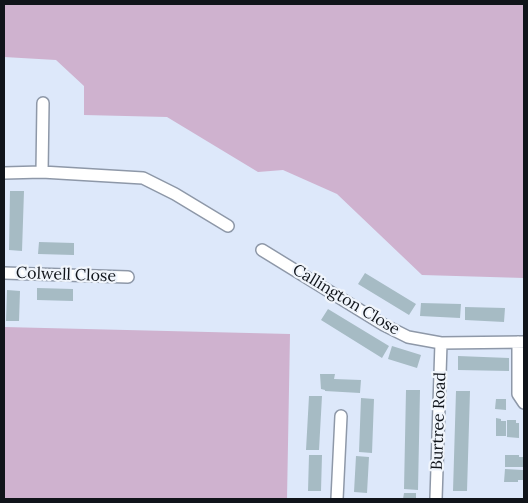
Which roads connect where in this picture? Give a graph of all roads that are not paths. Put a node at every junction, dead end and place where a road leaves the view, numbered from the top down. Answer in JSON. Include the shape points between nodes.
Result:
{"nodes":[{"id":1,"x":43,"y":103,"type":"dead end"},
{"id":2,"x":42,"y":172,"type":"junction"},
{"id":3,"x":4,"y":173,"type":"edge"},
{"id":4,"x":228,"y":226,"type":"dead end"},
{"id":5,"x":262,"y":250,"type":"dead end"},
{"id":6,"x":4,"y":273,"type":"edge"},
{"id":7,"x":128,"y":277,"type":"dead end"},
{"id":8,"x":521,"y":342,"type":"edge"},
{"id":9,"x":441,"y":343,"type":"junction"},
{"id":10,"x":524,"y":403,"type":"edge"},
{"id":11,"x":341,"y":416,"type":"dead end"},
{"id":12,"x":337,"y":499,"type":"edge"},
{"id":13,"x":436,"y":499,"type":"edge"}],
"edges":[{"from":1,"to":2,"type":"street"},
{"from":2,"to":3,"type":"street"},
{"from":2,"to":4,"type":"street","via":[[143,178]]},
{"from":5,"to":9,"type":"street","name":"Callington Close","via":[[384,326],[408,337]]},
{"from":6,"to":7,"type":"street","name":"Colwell Close"},
{"from":8,"to":9,"type":"street","name":"Callington Close"},
{"from":8,"to":10,"type":"street","via":[[518,394]]},
{"from":9,"to":13,"type":"street","name":"Burtree Road"},
{"from":11,"to":12,"type":"street"}]}
